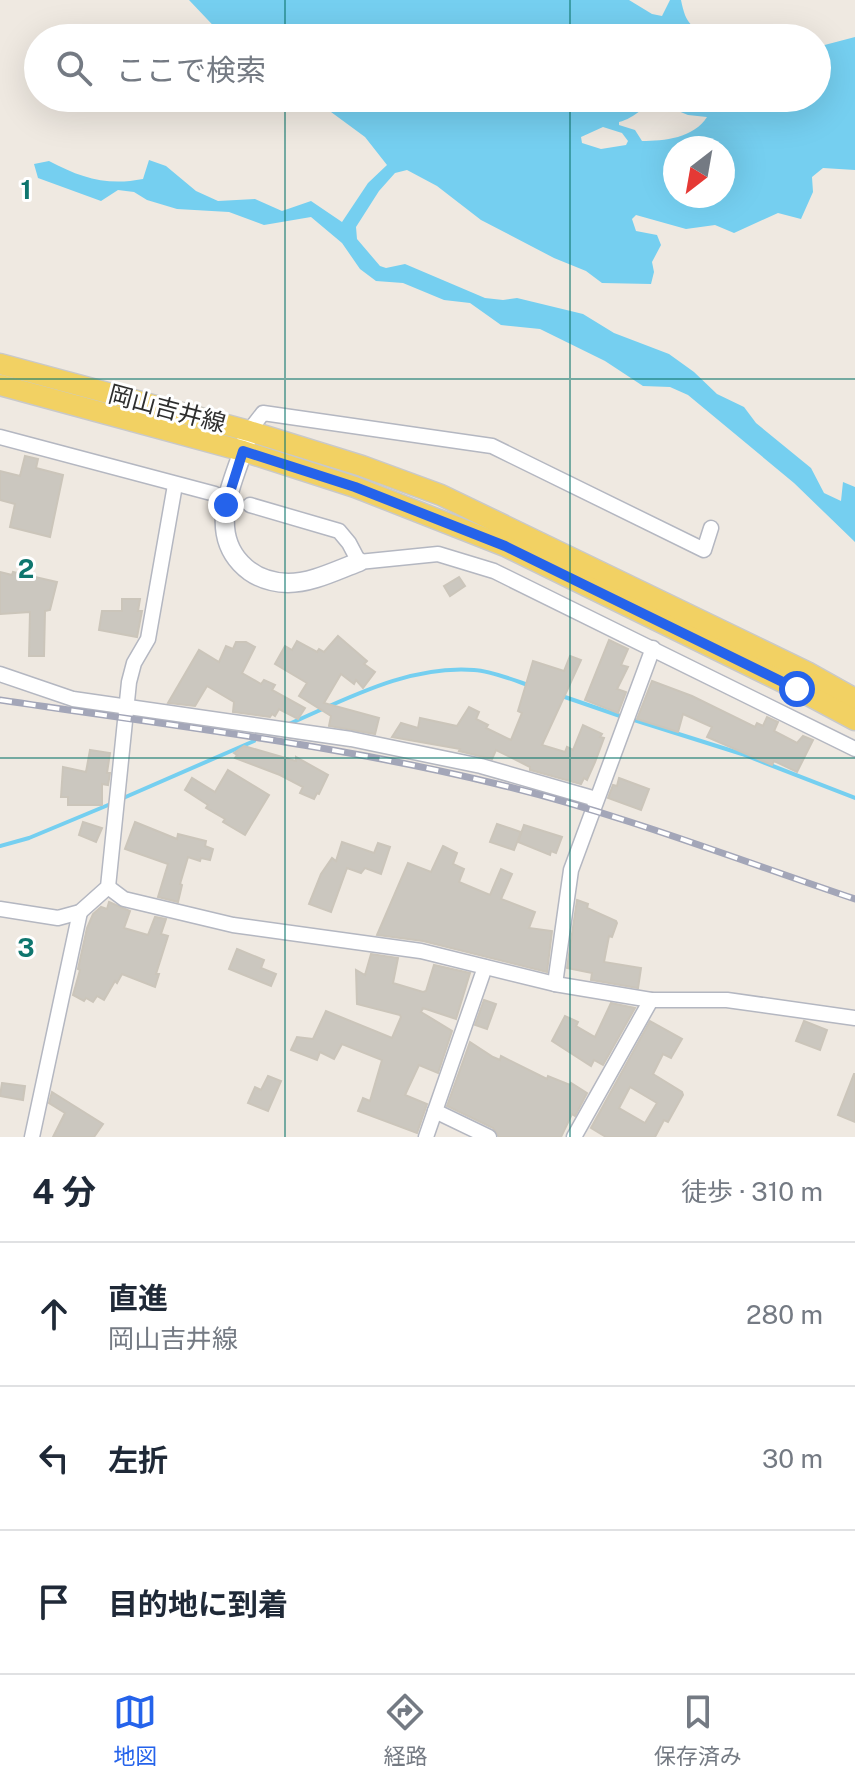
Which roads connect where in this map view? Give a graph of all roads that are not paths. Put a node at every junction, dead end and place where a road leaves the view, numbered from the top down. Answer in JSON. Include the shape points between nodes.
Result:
{"nodes":[{"id":1,"x":0,"y":364,"type":"edge"},
{"id":2,"x":0,"y":385,"type":"edge"},
{"id":3,"x":0,"y":437,"type":"edge"},
{"id":4,"x":246,"y":441,"type":"junction"},
{"id":5,"x":175,"y":485,"type":"junction"},
{"id":6,"x":215,"y":494,"type":"dead end"},
{"id":7,"x":250,"y":505,"type":"dead end"},
{"id":8,"x":711,"y":528,"type":"dead end"},
{"id":9,"x":359,"y":562,"type":"junction"},
{"id":10,"x":653,"y":648,"type":"junction"},
{"id":11,"x":0,"y":674,"type":"edge"},
{"id":12,"x":855,"y":699,"type":"edge"},
{"id":13,"x":127,"y":707,"type":"junction"},
{"id":14,"x":855,"y":720,"type":"edge"},
{"id":15,"x":855,"y":749,"type":"edge"},
{"id":16,"x":596,"y":799,"type":"junction"},
{"id":17,"x":108,"y":887,"type":"junction"},
{"id":18,"x":0,"y":909,"type":"edge"},
{"id":19,"x":80,"y":912,"type":"junction"},
{"id":20,"x":485,"y":967,"type":"junction"},
{"id":21,"x":555,"y":984,"type":"junction"},
{"id":22,"x":651,"y":1000,"type":"junction"},
{"id":23,"x":855,"y":1018,"type":"edge"},
{"id":24,"x":435,"y":1111,"type":"junction"},
{"id":25,"x":32,"y":1137,"type":"edge"},
{"id":26,"x":426,"y":1137,"type":"edge"},
{"id":27,"x":489,"y":1137,"type":"edge"},
{"id":28,"x":574,"y":1137,"type":"edge"}],
"edges":[{"from":1,"to":4,"type":"main road","name":"岡山吉井線"},
{"from":2,"to":4,"type":"main road","name":"岡山吉井線"},
{"from":3,"to":5,"type":"street"},
{"from":4,"to":8,"type":"street","via":[[263,413],[492,446],[704,550]]},
{"from":4,"to":9,"type":"street","via":[[226,505],[228,545],[235,559],[267,580],[289,583]]},
{"from":4,"to":12,"type":"main road","name":"岡山吉井線","via":[[362,466],[441,495]]},
{"from":4,"to":14,"type":"main road","name":"岡山吉井線","via":[[505,546]]},
{"from":5,"to":6,"type":"street"},
{"from":5,"to":13,"type":"street","via":[[148,639],[134,663]]},
{"from":7,"to":9,"type":"street","via":[[339,531]]},
{"from":9,"to":10,"type":"street","via":[[438,554],[494,571]]},
{"from":10,"to":15,"type":"street"},
{"from":10,"to":16,"type":"street"},
{"from":11,"to":13,"type":"street","via":[[73,699]]},
{"from":13,"to":16,"type":"street","via":[[351,739],[481,766]]},
{"from":13,"to":17,"type":"street"},
{"from":16,"to":21,"type":"street","via":[[571,870]]},
{"from":17,"to":19,"type":"street"},
{"from":17,"to":20,"type":"street","via":[[124,899],[233,925],[421,951]]},
{"from":18,"to":19,"type":"street","via":[[58,918]]},
{"from":19,"to":25,"type":"street"},
{"from":20,"to":21,"type":"street"},
{"from":20,"to":24,"type":"street"},
{"from":21,"to":22,"type":"street"},
{"from":22,"to":23,"type":"street","via":[[727,1000]]},
{"from":22,"to":28,"type":"street"},
{"from":24,"to":26,"type":"street"},
{"from":24,"to":27,"type":"street"}]}
